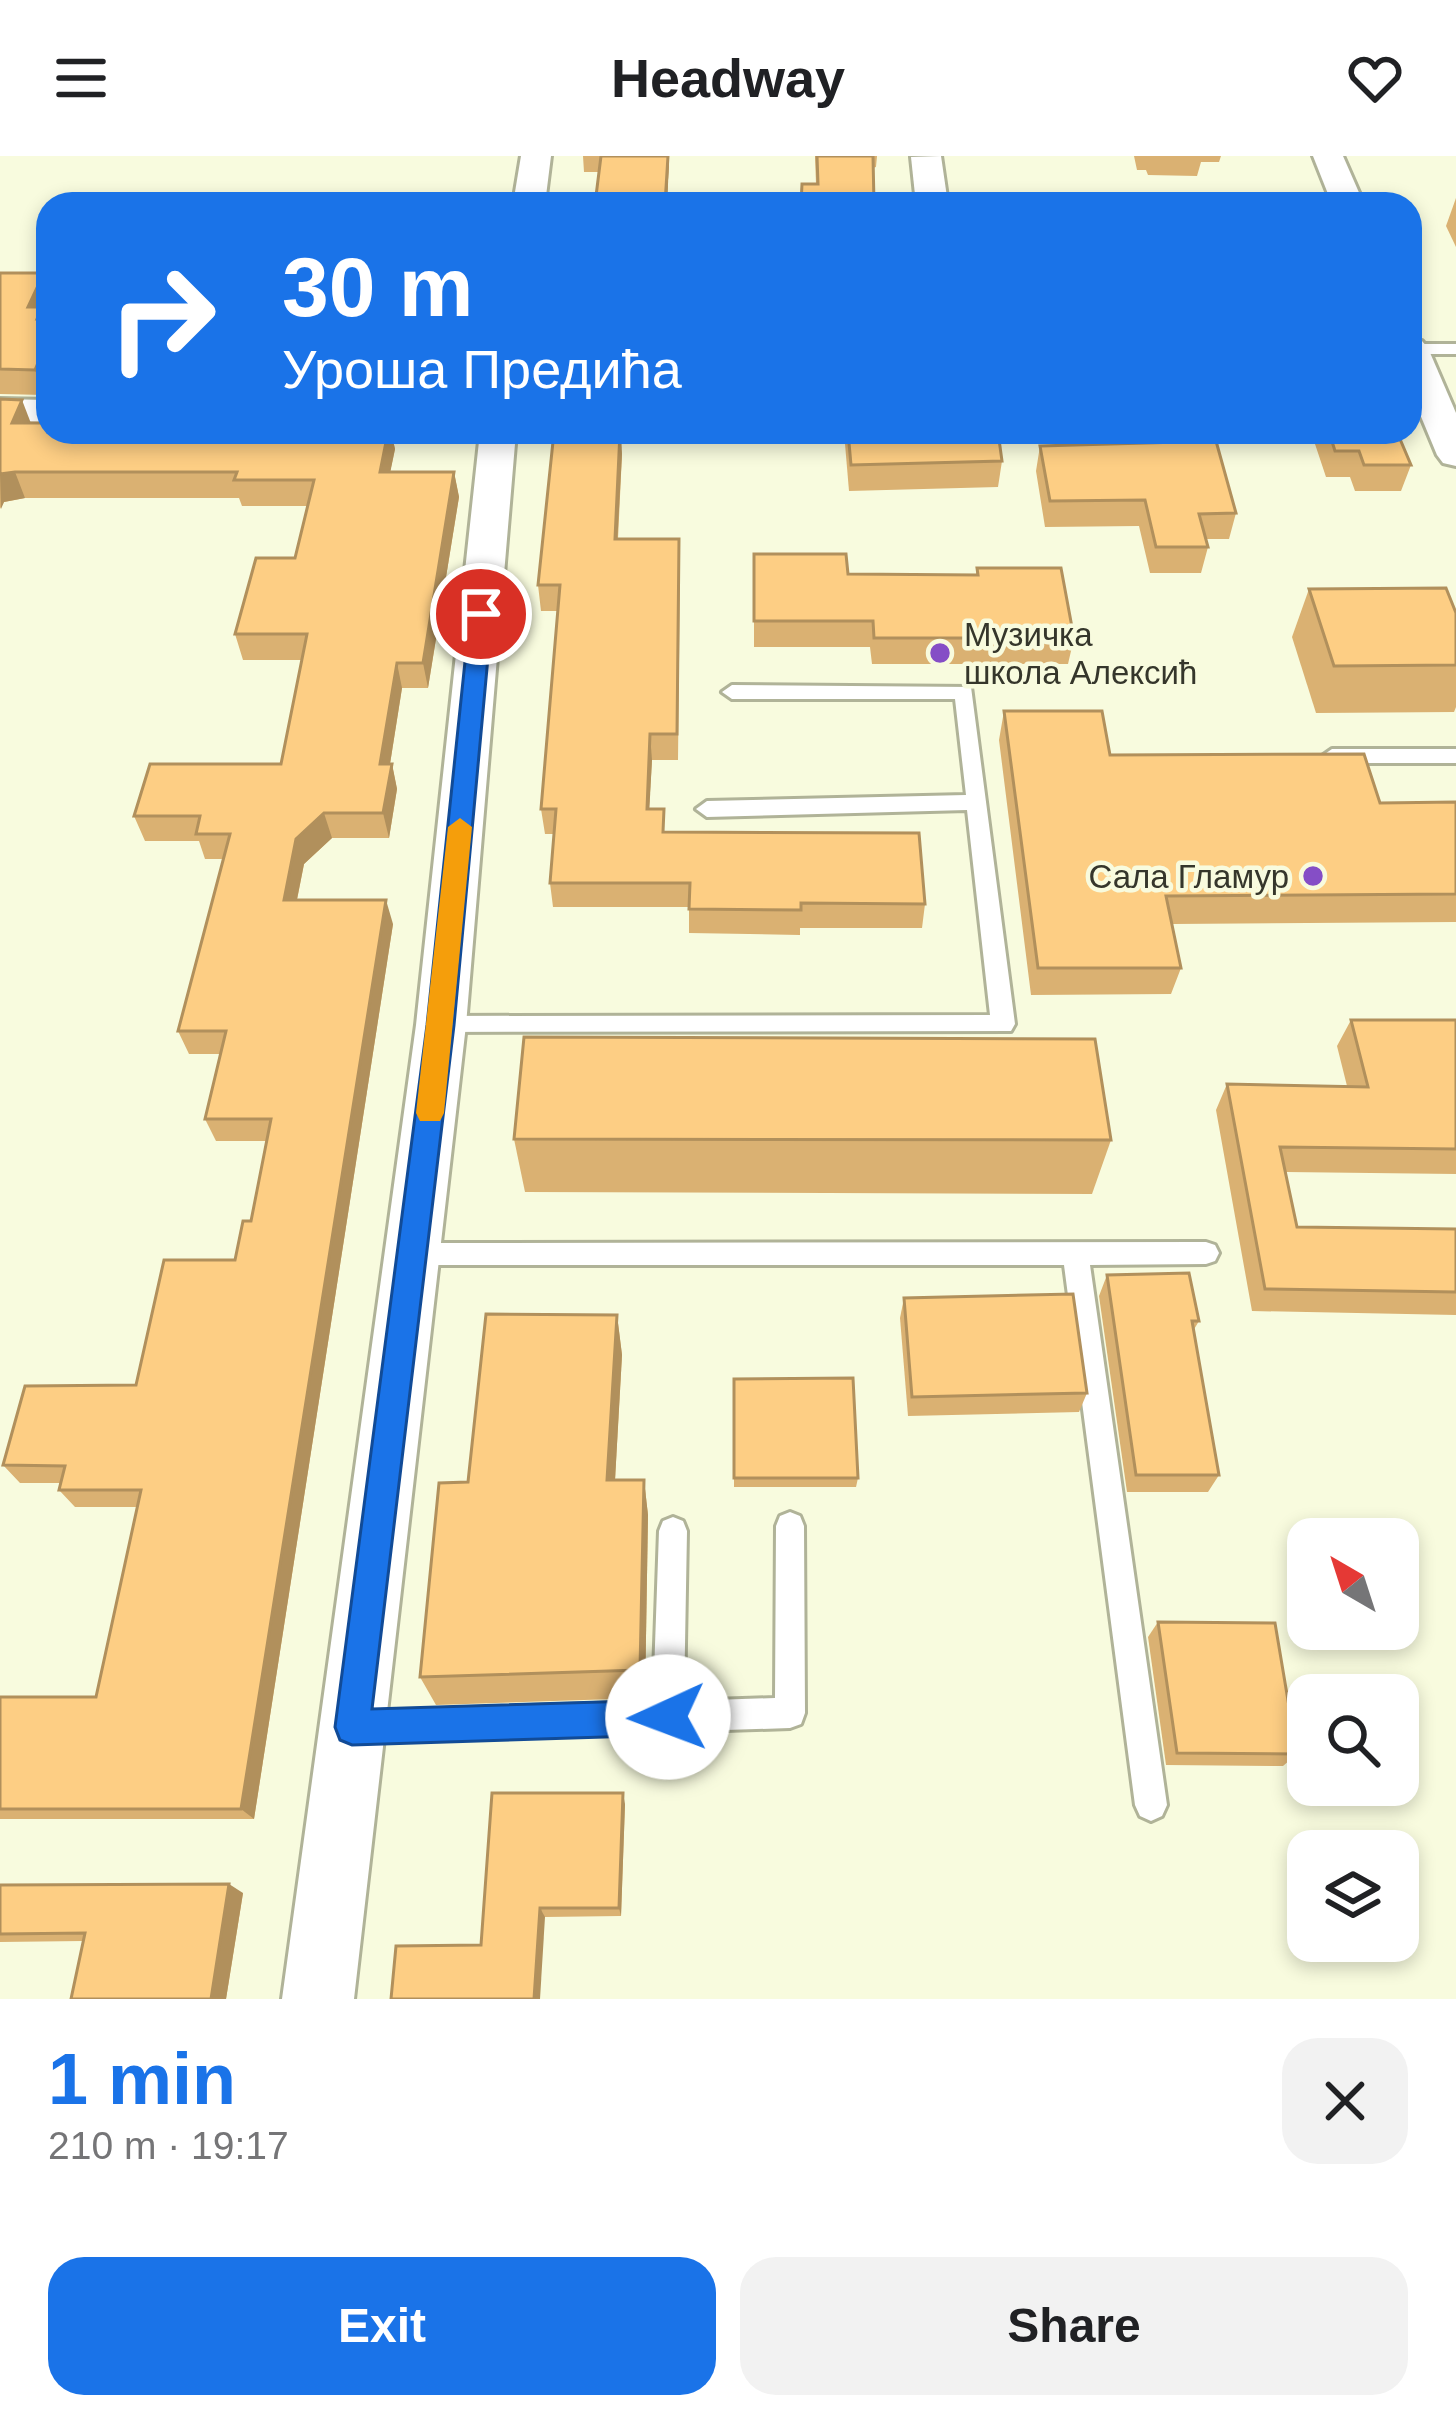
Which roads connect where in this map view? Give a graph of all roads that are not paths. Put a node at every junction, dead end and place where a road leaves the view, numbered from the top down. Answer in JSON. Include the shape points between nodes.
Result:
{"nodes":[{"id":1,"x":536,"y":156,"type":"edge"},
{"id":2,"x":1328,"y":156,"type":"edge"},
{"id":3,"x":926,"y":158,"type":"edge"},
{"id":4,"x":532,"y":192,"type":"edge"},
{"id":5,"x":930,"y":192,"type":"edge"},
{"id":6,"x":1343,"y":192,"type":"edge"},
{"id":7,"x":1422,"y":349,"type":"edge"},
{"id":8,"x":1456,"y":349,"type":"edge"},
{"id":9,"x":1422,"y":381,"type":"edge"},
{"id":10,"x":0,"y":410,"type":"edge"},
{"id":11,"x":36,"y":411,"type":"edge"},
{"id":12,"x":1436,"y":419,"type":"edge"},
{"id":13,"x":497,"y":444,"type":"edge"},
{"id":14,"x":1456,"y":455,"type":"edge"},
{"id":15,"x":732,"y":692,"type":"dead end"},
{"id":16,"x":1316,"y":756,"type":"edge"},
{"id":17,"x":1455,"y":759,"type":"edge"},
{"id":18,"x":974,"y":802,"type":"junction"},
{"id":19,"x":706,"y":809,"type":"dead end"},
{"id":20,"x":441,"y":1025,"type":"junction"},
{"id":21,"x":1075,"y":1253,"type":"junction"},
{"id":22,"x":1206,"y":1253,"type":"dead end"},
{"id":23,"x":412,"y":1254,"type":"junction"},
{"id":24,"x":790,"y":1526,"type":"dead end"},
{"id":25,"x":673,"y":1531,"type":"dead end"},
{"id":26,"x":668,"y":1717,"type":"junction"},
{"id":27,"x":352,"y":1727,"type":"junction"},
{"id":28,"x":1151,"y":1805,"type":"dead end"},
{"id":29,"x":318,"y":1999,"type":"edge"}],
"edges":[{"from":1,"to":4,"type":"street"},
{"from":2,"to":6,"type":"street"},
{"from":3,"to":5,"type":"street"},
{"from":7,"to":8,"type":"lane"},
{"from":9,"to":12,"type":"street"},
{"from":10,"to":11,"type":"street"},
{"from":12,"to":14,"type":"street"},
{"from":13,"to":20,"type":"street"},
{"from":15,"to":18,"type":"lane","via":[[964,692]]},
{"from":16,"to":17,"type":"lane"},
{"from":18,"to":19,"type":"lane"},
{"from":18,"to":20,"type":"lane","via":[[1003,1024]]},
{"from":20,"to":23,"type":"street"},
{"from":21,"to":22,"type":"lane"},
{"from":21,"to":23,"type":"lane"},
{"from":21,"to":28,"type":"lane"},
{"from":23,"to":27,"type":"street"},
{"from":24,"to":26,"type":"lane","via":[[790,1713]]},
{"from":25,"to":26,"type":"lane"},
{"from":26,"to":27,"type":"lane"},
{"from":27,"to":29,"type":"street"}]}
